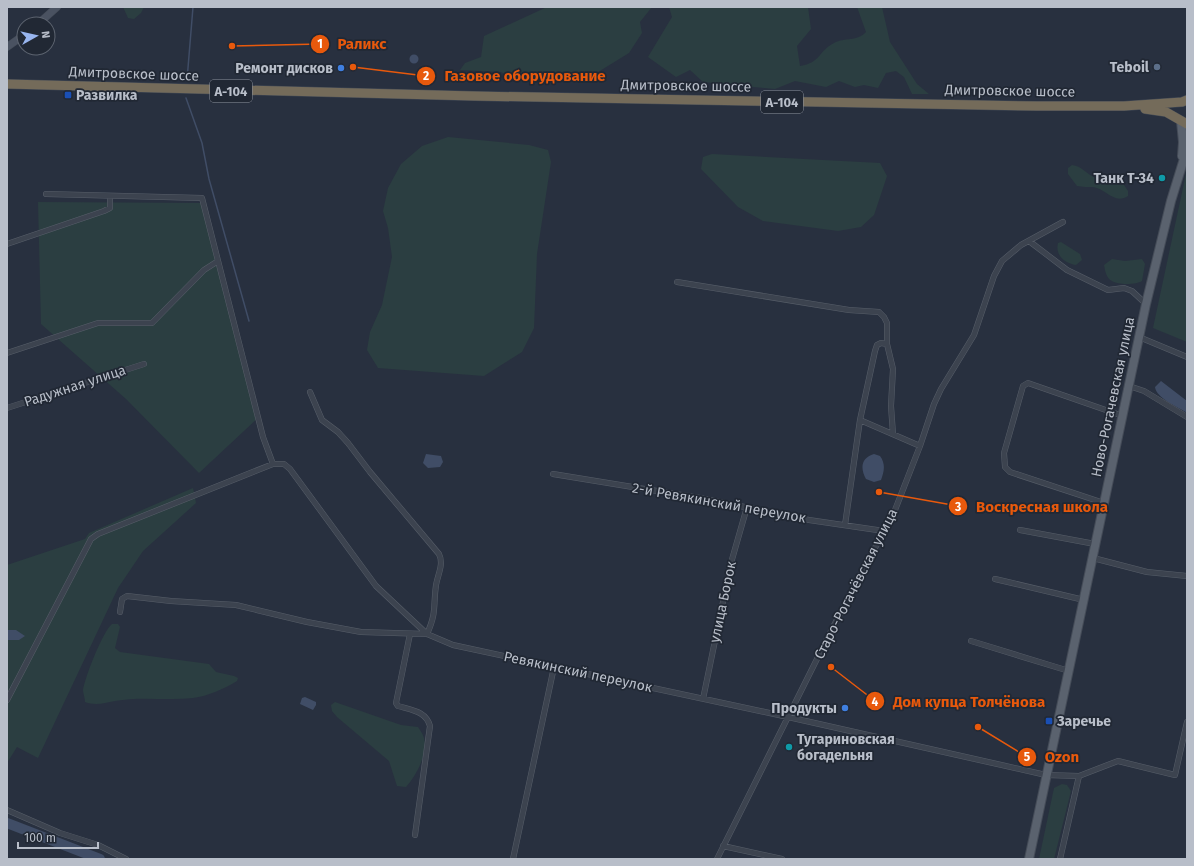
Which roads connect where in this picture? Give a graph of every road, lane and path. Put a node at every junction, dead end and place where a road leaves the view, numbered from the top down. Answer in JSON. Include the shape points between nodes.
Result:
{"nodes":[{"id":1,"x":58,"y":7,"type":"edge"},
{"id":2,"x":47,"y":16,"type":"edge"},
{"id":3,"x":16,"y":41,"type":"edge"},
{"id":4,"x":7,"y":47,"type":"edge"},
{"id":5,"x":7,"y":84,"type":"edge"},
{"id":6,"x":1186,"y":101,"type":"edge"},
{"id":7,"x":1124,"y":106,"type":"junction"},
{"id":8,"x":1182,"y":121,"type":"edge"},
{"id":9,"x":1187,"y":149,"type":"edge"},
{"id":10,"x":1181,"y":167,"type":"junction"},
{"id":11,"x":46,"y":194,"type":"dead end"},
{"id":12,"x":110,"y":196,"type":"junction"},
{"id":13,"x":1063,"y":222,"type":"dead end"},
{"id":14,"x":1029,"y":241,"type":"junction"},
{"id":15,"x":7,"y":244,"type":"edge"},
{"id":16,"x":218,"y":261,"type":"junction"},
{"id":17,"x":677,"y":282,"type":"dead end"},
{"id":18,"x":1146,"y":304,"type":"junction"},
{"id":19,"x":1139,"y":337,"type":"junction"},
{"id":20,"x":888,"y":344,"type":"junction"},
{"id":21,"x":7,"y":353,"type":"edge"},
{"id":22,"x":1187,"y":357,"type":"edge"},
{"id":23,"x":144,"y":364,"type":"dead end"},
{"id":24,"x":1129,"y":386,"type":"junction"},
{"id":25,"x":310,"y":392,"type":"dead end"},
{"id":26,"x":7,"y":408,"type":"edge"},
{"id":27,"x":1122,"y":416,"type":"junction"},
{"id":28,"x":1187,"y":417,"type":"edge"},
{"id":29,"x":860,"y":420,"type":"junction"},
{"id":30,"x":893,"y":434,"type":"junction"},
{"id":31,"x":920,"y":446,"type":"junction"},
{"id":32,"x":273,"y":464,"type":"junction"},
{"id":33,"x":554,"y":474,"type":"dead end"},
{"id":34,"x":1104,"y":503,"type":"junction"},
{"id":35,"x":746,"y":507,"type":"junction"},
{"id":36,"x":846,"y":525,"type":"junction"},
{"id":37,"x":1020,"y":530,"type":"dead end"},
{"id":38,"x":884,"y":532,"type":"junction"},
{"id":39,"x":1096,"y":544,"type":"junction"},
{"id":40,"x":1093,"y":558,"type":"junction"},
{"id":41,"x":1187,"y":576,"type":"edge"},
{"id":42,"x":995,"y":579,"type":"dead end"},
{"id":43,"x":1084,"y":600,"type":"junction"},
{"id":44,"x":120,"y":612,"type":"dead end"},
{"id":45,"x":410,"y":634,"type":"junction"},
{"id":46,"x":427,"y":634,"type":"junction"},
{"id":47,"x":972,"y":642,"type":"dead end"},
{"id":48,"x":554,"y":667,"type":"junction"},
{"id":49,"x":1069,"y":670,"type":"junction"},
{"id":50,"x":703,"y":699,"type":"junction"},
{"id":51,"x":7,"y":700,"type":"edge"},
{"id":52,"x":788,"y":717,"type":"junction"},
{"id":53,"x":1187,"y":722,"type":"edge"},
{"id":54,"x":1046,"y":775,"type":"junction"},
{"id":55,"x":1079,"y":776,"type":"junction"},
{"id":56,"x":7,"y":810,"type":"edge"},
{"id":57,"x":415,"y":835,"type":"dead end"},
{"id":58,"x":723,"y":846,"type":"junction"},
{"id":59,"x":126,"y":859,"type":"edge"},
{"id":60,"x":513,"y":859,"type":"edge"},
{"id":61,"x":717,"y":859,"type":"edge"},
{"id":62,"x":782,"y":859,"type":"edge"},
{"id":63,"x":1029,"y":859,"type":"edge"},
{"id":64,"x":1060,"y":859,"type":"edge"}],
"edges":[{"from":1,"to":2,"type":"street"},
{"from":3,"to":4,"type":"street"},
{"from":5,"to":7,"type":"highway","name":"Дмитровское шоссе","number":"А-104","via":[[474,96]]},
{"from":6,"to":7,"type":"highway","number":"А-104"},
{"from":6,"to":8,"type":"highway","number":"А-104","via":[[1176,110]]},
{"from":7,"to":8,"type":"highway","number":"А-104","via":[[1158,110]]},
{"from":8,"to":10,"type":"main road"},
{"from":9,"to":10,"type":"main road"},
{"from":10,"to":18,"type":"main road","name":"Ново-Рогачевская улица"},
{"from":11,"to":12,"type":"street"},
{"from":12,"to":15,"type":"street","via":[[110,208]]},
{"from":12,"to":16,"type":"street","via":[[202,198]]},
{"from":13,"to":14,"type":"street","name":"Старо-Рогачёвская улица"},
{"from":14,"to":18,"type":"street","via":[[1067,270],[1108,290],[1124,288],[1132,291]]},
{"from":14,"to":31,"type":"street","name":"Старо-Рогачёвская улица","via":[[1013,250],[1002,261],[974,335],[941,389]]},
{"from":16,"to":21,"type":"street","via":[[204,270],[152,323],[98,323]]},
{"from":16,"to":32,"type":"street","via":[[263,437]]},
{"from":17,"to":20,"type":"street","via":[[850,310],[879,312],[887,323]]},
{"from":18,"to":19,"type":"main road","name":"Ново-Рогачевская улица"},
{"from":19,"to":22,"type":"street"},
{"from":19,"to":24,"type":"main road","name":"Ново-Рогачевская улица"},
{"from":20,"to":29,"type":"street","via":[[877,345]]},
{"from":20,"to":30,"type":"street","via":[[893,369]]},
{"from":23,"to":26,"type":"street","name":"Радужная улица"},
{"from":24,"to":27,"type":"main road","name":"Ново-Рогачевская улица"},
{"from":24,"to":28,"type":"street","via":[[1144,391]]},
{"from":25,"to":46,"type":"street","via":[[322,420],[348,443],[439,554],[441,563],[436,585],[435,611]]},
{"from":27,"to":34,"type":"main road","name":"Ново-Рогачевская улица"},
{"from":27,"to":34,"type":"street","via":[[1028,383],[1025,384],[1004,454],[1005,467],[1010,472]]},
{"from":29,"to":30,"type":"street"},
{"from":29,"to":36,"type":"street"},
{"from":30,"to":31,"type":"street"},
{"from":31,"to":38,"type":"street","name":"Старо-Рогачёвская улица","via":[[905,488]]},
{"from":32,"to":46,"type":"street","via":[[284,464],[290,469],[371,581]]},
{"from":32,"to":51,"type":"street","via":[[91,539]]},
{"from":33,"to":35,"type":"street","name":"2-й Ревякинский переулок"},
{"from":34,"to":39,"type":"main road","name":"Ново-Рогачевская улица"},
{"from":35,"to":36,"type":"street","name":"2-й Ревякинский переулок"},
{"from":35,"to":50,"type":"street","name":"улица Борок","via":[[731,563]]},
{"from":36,"to":38,"type":"street","name":"2-й Ревякинский переулок"},
{"from":37,"to":39,"type":"street"},
{"from":38,"to":52,"type":"street","name":"Старо-Рогачёвская улица"},
{"from":39,"to":40,"type":"main road","name":"Ново-Рогачевская улица"},
{"from":40,"to":41,"type":"street","via":[[1147,572]]},
{"from":40,"to":43,"type":"main road","name":"Ново-Рогачевская улица"},
{"from":42,"to":43,"type":"street"},
{"from":43,"to":49,"type":"main road","name":"Ново-Рогачевская улица"},
{"from":44,"to":45,"type":"street","name":"Ревякинский переулок","via":[[122,599],[127,596],[236,605],[361,632]]},
{"from":45,"to":46,"type":"street","name":"Ревякинский переулок"},
{"from":45,"to":57,"type":"street","via":[[396,703],[398,706],[423,714],[430,726]]},
{"from":46,"to":48,"type":"street","name":"Ревякинский переулок","via":[[453,645]]},
{"from":47,"to":49,"type":"street"},
{"from":48,"to":50,"type":"street","name":"Ревякинский переулок"},
{"from":48,"to":60,"type":"street"},
{"from":49,"to":54,"type":"main road","name":"Ново-Рогачевская улица"},
{"from":50,"to":52,"type":"street","name":"Ревякинский переулок"},
{"from":52,"to":54,"type":"street","name":"Ревякинский переулок"},
{"from":52,"to":58,"type":"street","name":"Старо-Рогачёвская улица"},
{"from":53,"to":55,"type":"street","via":[[1175,774],[1118,761]]},
{"from":54,"to":55,"type":"street","name":"Ревякинский переулок"},
{"from":54,"to":63,"type":"main road","name":"Ново-Рогачевская улица"},
{"from":55,"to":64,"type":"street"},
{"from":56,"to":59,"type":"street","via":[[60,833],[98,845]]},
{"from":58,"to":61,"type":"street","name":"Старо-Рогачёвская улица"},
{"from":58,"to":62,"type":"street"}]}
